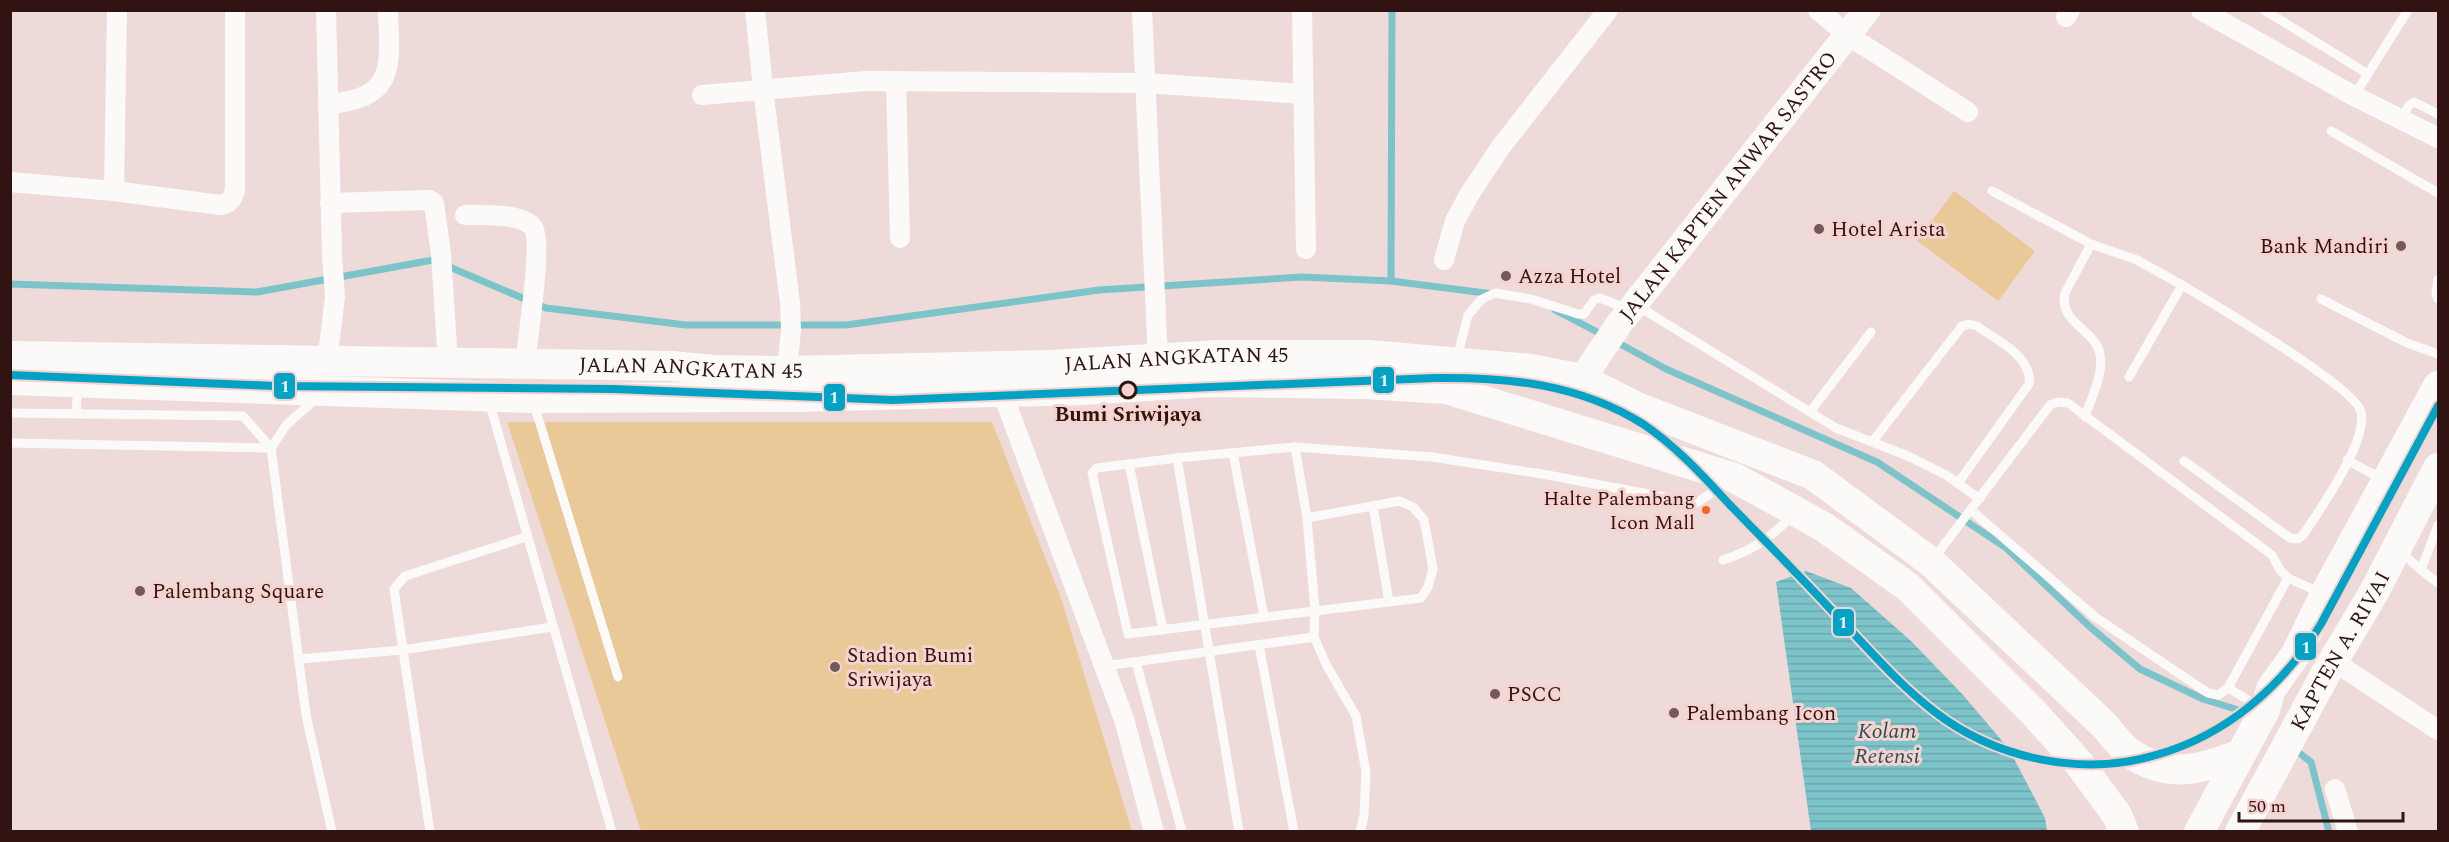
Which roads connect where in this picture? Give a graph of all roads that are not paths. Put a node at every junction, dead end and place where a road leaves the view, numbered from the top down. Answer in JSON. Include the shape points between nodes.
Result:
{"nodes":[{"id":1,"x":117,"y":10,"type":"edge"},
{"id":2,"x":235,"y":10,"type":"edge"},
{"id":3,"x":326,"y":10,"type":"edge"},
{"id":4,"x":388,"y":10,"type":"edge"},
{"id":5,"x":755,"y":10,"type":"edge"},
{"id":6,"x":1142,"y":10,"type":"edge"},
{"id":7,"x":1302,"y":10,"type":"edge"},
{"id":8,"x":1608,"y":10,"type":"edge"},
{"id":9,"x":1818,"y":10,"type":"edge"},
{"id":10,"x":1866,"y":10,"type":"edge"},
{"id":11,"x":2201,"y":10,"type":"edge"},
{"id":12,"x":2264,"y":10,"type":"edge"},
{"id":13,"x":2408,"y":10,"type":"edge"},
{"id":14,"x":2222,"y":16,"type":"edge"},
{"id":15,"x":1849,"y":36,"type":"junction"},
{"id":16,"x":2368,"y":74,"type":"junction"},
{"id":17,"x":896,"y":81,"type":"junction"},
{"id":18,"x":1146,"y":83,"type":"junction"},
{"id":19,"x":763,"y":89,"type":"junction"},
{"id":20,"x":1303,"y":94,"type":"junction"},
{"id":21,"x":702,"y":95,"type":"dead end"},
{"id":22,"x":2354,"y":96,"type":"junction"},
{"id":23,"x":328,"y":104,"type":"junction"},
{"id":24,"x":1968,"y":112,"type":"dead end"},
{"id":25,"x":2439,"y":114,"type":"edge"},
{"id":26,"x":2401,"y":119,"type":"junction"},
{"id":27,"x":2331,"y":131,"type":"dead end"},
{"id":28,"x":2439,"y":138,"type":"edge"},
{"id":29,"x":10,"y":182,"type":"edge"},
{"id":30,"x":114,"y":191,"type":"junction"},
{"id":31,"x":1992,"y":191,"type":"dead end"},
{"id":32,"x":2439,"y":193,"type":"edge"},
{"id":33,"x":330,"y":203,"type":"junction"},
{"id":34,"x":465,"y":214,"type":"dead end"},
{"id":35,"x":900,"y":238,"type":"dead end"},
{"id":36,"x":2091,"y":244,"type":"junction"},
{"id":37,"x":1306,"y":249,"type":"dead end"},
{"id":38,"x":1444,"y":260,"type":"dead end"},
{"id":39,"x":2439,"y":280,"type":"edge"},
{"id":40,"x":2182,"y":285,"type":"junction"},
{"id":41,"x":2321,"y":299,"type":"dead end"},
{"id":42,"x":2439,"y":299,"type":"edge"},
{"id":43,"x":1628,"y":313,"type":"junction"},
{"id":44,"x":1871,"y":332,"type":"dead end"},
{"id":45,"x":2439,"y":354,"type":"edge"},
{"id":46,"x":10,"y":356,"type":"edge"},
{"id":47,"x":1158,"y":360,"type":"junction"},
{"id":48,"x":1456,"y":362,"type":"junction"},
{"id":49,"x":447,"y":363,"type":"junction"},
{"id":50,"x":525,"y":364,"type":"junction"},
{"id":51,"x":714,"y":370,"type":"junction"},
{"id":52,"x":787,"y":371,"type":"junction"},
{"id":53,"x":1587,"y":371,"type":"junction"},
{"id":54,"x":326,"y":376,"type":"junction"},
{"id":55,"x":2129,"y":377,"type":"dead end"},
{"id":56,"x":10,"y":380,"type":"edge"},
{"id":57,"x":78,"y":383,"type":"junction"},
{"id":58,"x":2439,"y":386,"type":"edge"},
{"id":59,"x":1002,"y":392,"type":"junction"},
{"id":60,"x":488,"y":398,"type":"junction"},
{"id":61,"x":532,"y":398,"type":"junction"},
{"id":62,"x":679,"y":398,"type":"junction"},
{"id":63,"x":10,"y":412,"type":"edge"},
{"id":64,"x":1810,"y":412,"type":"junction"},
{"id":65,"x":76,"y":413,"type":"junction"},
{"id":66,"x":2085,"y":417,"type":"junction"},
{"id":67,"x":1872,"y":442,"type":"junction"},
{"id":68,"x":10,"y":443,"type":"edge"},
{"id":69,"x":1295,"y":447,"type":"junction"},
{"id":70,"x":271,"y":448,"type":"junction"},
{"id":71,"x":1233,"y":453,"type":"junction"},
{"id":72,"x":1177,"y":458,"type":"junction"},
{"id":73,"x":2347,"y":460,"type":"junction"},
{"id":74,"x":2184,"y":461,"type":"dead end"},
{"id":75,"x":1129,"y":464,"type":"junction"},
{"id":76,"x":2439,"y":468,"type":"edge"},
{"id":77,"x":1735,"y":478,"type":"junction"},
{"id":78,"x":2385,"y":481,"type":"junction"},
{"id":79,"x":1958,"y":483,"type":"junction"},
{"id":80,"x":1980,"y":499,"type":"junction"},
{"id":81,"x":1373,"y":506,"type":"junction"},
{"id":82,"x":1796,"y":512,"type":"junction"},
{"id":83,"x":1969,"y":513,"type":"junction"},
{"id":84,"x":1307,"y":518,"type":"junction"},
{"id":85,"x":2439,"y":525,"type":"edge"},
{"id":86,"x":1824,"y":527,"type":"junction"},
{"id":87,"x":526,"y":537,"type":"junction"},
{"id":88,"x":2396,"y":547,"type":"junction"},
{"id":89,"x":1939,"y":552,"type":"junction"},
{"id":90,"x":1724,"y":560,"type":"dead end"},
{"id":91,"x":2421,"y":570,"type":"junction"},
{"id":92,"x":2288,"y":578,"type":"junction"},
{"id":93,"x":2439,"y":583,"type":"edge"},
{"id":94,"x":2325,"y":594,"type":"junction"},
{"id":95,"x":1389,"y":602,"type":"junction"},
{"id":96,"x":1315,"y":610,"type":"junction"},
{"id":97,"x":1264,"y":616,"type":"junction"},
{"id":98,"x":1204,"y":626,"type":"junction"},
{"id":99,"x":552,"y":627,"type":"junction"},
{"id":100,"x":1163,"y":630,"type":"junction"},
{"id":101,"x":1314,"y":637,"type":"junction"},
{"id":102,"x":1259,"y":645,"type":"junction"},
{"id":103,"x":402,"y":650,"type":"junction"},
{"id":104,"x":1209,"y":651,"type":"junction"},
{"id":105,"x":300,"y":659,"type":"junction"},
{"id":106,"x":1136,"y":662,"type":"junction"},
{"id":107,"x":2333,"y":662,"type":"junction"},
{"id":108,"x":1105,"y":666,"type":"junction"},
{"id":109,"x":618,"y":677,"type":"dead end"},
{"id":110,"x":2228,"y":688,"type":"junction"},
{"id":111,"x":2072,"y":694,"type":"junction"},
{"id":112,"x":2263,"y":713,"type":"junction"},
{"id":113,"x":2439,"y":730,"type":"edge"},
{"id":114,"x":2244,"y":748,"type":"junction"},
{"id":115,"x":2078,"y":762,"type":"junction"},
{"id":116,"x":2335,"y":789,"type":"dead end"},
{"id":117,"x":332,"y":831,"type":"edge"},
{"id":118,"x":430,"y":831,"type":"edge"},
{"id":119,"x":612,"y":831,"type":"edge"},
{"id":120,"x":1154,"y":831,"type":"edge"},
{"id":121,"x":1182,"y":831,"type":"edge"},
{"id":122,"x":1239,"y":831,"type":"edge"},
{"id":123,"x":1294,"y":831,"type":"edge"},
{"id":124,"x":1360,"y":831,"type":"edge"},
{"id":125,"x":2124,"y":831,"type":"edge"},
{"id":126,"x":2199,"y":831,"type":"edge"},
{"id":127,"x":2240,"y":831,"type":"edge"},
{"id":128,"x":2348,"y":831,"type":"edge"}],
"edges":[{"from":1,"to":30,"type":"street"},
{"from":2,"to":30,"type":"street","via":[[233,198],[220,205]]},
{"from":3,"to":23,"type":"street"},
{"from":4,"to":23,"type":"street","via":[[389,57],[382,83],[354,102]]},
{"from":5,"to":19,"type":"street"},
{"from":6,"to":18,"type":"street"},
{"from":7,"to":20,"type":"street"},
{"from":8,"to":38,"type":"street","via":[[1500,148],[1469,195],[1455,221]]},
{"from":9,"to":15,"type":"street"},
{"from":10,"to":15,"type":"street","name":"JALAN KAPTEN ANWAR SASTRO"},
{"from":11,"to":14,"type":"street"},
{"from":12,"to":16,"type":"lane"},
{"from":13,"to":16,"type":"lane"},
{"from":14,"to":22,"type":"street"},
{"from":15,"to":24,"type":"street"},
{"from":15,"to":43,"type":"street","name":"JALAN KAPTEN ANWAR SASTRO"},
{"from":16,"to":22,"type":"lane"},
{"from":17,"to":18,"type":"street"},
{"from":17,"to":19,"type":"street"},
{"from":17,"to":35,"type":"street"},
{"from":18,"to":20,"type":"street"},
{"from":18,"to":47,"type":"street"},
{"from":19,"to":21,"type":"street"},
{"from":19,"to":52,"type":"street","via":[[790,303]]},
{"from":20,"to":37,"type":"street"},
{"from":22,"to":26,"type":"street"},
{"from":23,"to":33,"type":"street"},
{"from":25,"to":26,"type":"lane","via":[[2414,102]]},
{"from":26,"to":28,"type":"street"},
{"from":27,"to":32,"type":"lane"},
{"from":29,"to":30,"type":"street"},
{"from":31,"to":36,"type":"lane"},
{"from":33,"to":49,"type":"street","via":[[431,200],[441,254]]},
{"from":33,"to":54,"type":"street","via":[[335,297]]},
{"from":34,"to":50,"type":"street","via":[[503,216],[531,224],[535,230],[538,242]]},
{"from":36,"to":40,"type":"lane","via":[[2137,260]]},
{"from":36,"to":66,"type":"lane","via":[[2062,302],[2068,315],[2097,344],[2100,354],[2099,374]]},
{"from":39,"to":42,"type":"lane"},
{"from":40,"to":55,"type":"lane"},
{"from":40,"to":73,"type":"lane","via":[[2283,347],[2351,396],[2361,410],[2362,422],[2360,436]]},
{"from":41,"to":45,"type":"lane","via":[[2407,343]]},
{"from":43,"to":48,"type":"lane","via":[[1600,298],[1584,314],[1578,314],[1531,298],[1495,293],[1482,299],[1468,315]]},
{"from":43,"to":53,"type":"street","name":"JALAN KAPTEN ANWAR SASTRO"},
{"from":43,"to":64,"type":"lane"},
{"from":44,"to":64,"type":"lane"},
{"from":46,"to":54,"type":"main road","name":"JALAN ANGKATAN 45"},
{"from":47,"to":48,"type":"main road","name":"JALAN ANGKATAN 45","via":[[1218,355],[1368,355]]},
{"from":47,"to":52,"type":"main road","name":"JALAN ANGKATAN 45"},
{"from":48,"to":53,"type":"main road","name":"JALAN ANGKATAN 45"},
{"from":49,"to":50,"type":"main road","name":"JALAN ANGKATAN 45"},
{"from":49,"to":54,"type":"main road","name":"JALAN ANGKATAN 45"},
{"from":50,"to":51,"type":"main road","name":"JALAN ANGKATAN 45"},
{"from":51,"to":52,"type":"main road","name":"JALAN ANGKATAN 45"},
{"from":51,"to":62,"type":"main road"},
{"from":53,"to":89,"type":"main road","name":"JALAN ANGKATAN 45","via":[[1637,407],[1813,475]]},
{"from":54,"to":57,"type":"main road"},
{"from":54,"to":60,"type":"main road"},
{"from":54,"to":70,"type":"lane"},
{"from":56,"to":57,"type":"main road"},
{"from":57,"to":65,"type":"lane"},
{"from":58,"to":78,"type":"main road"},
{"from":59,"to":62,"type":"main road"},
{"from":59,"to":77,"type":"main road","via":[[1245,381],[1446,389]]},
{"from":59,"to":108,"type":"street"},
{"from":60,"to":61,"type":"main road"},
{"from":60,"to":87,"type":"lane"},
{"from":61,"to":62,"type":"main road"},
{"from":61,"to":109,"type":"lane"},
{"from":63,"to":65,"type":"lane"},
{"from":64,"to":67,"type":"lane","via":[[1836,428]]},
{"from":65,"to":70,"type":"lane","via":[[243,416]]},
{"from":66,"to":80,"type":"lane","via":[[2068,403],[2050,405]]},
{"from":66,"to":92,"type":"lane","via":[[2272,555]]},
{"from":67,"to":79,"type":"lane"},
{"from":67,"to":79,"type":"lane","via":[[1962,326],[1977,326],[2023,359],[2031,376]]},
{"from":68,"to":70,"type":"lane"},
{"from":69,"to":71,"type":"lane"},
{"from":69,"to":77,"type":"lane","via":[[1432,457],[1696,503]]},
{"from":69,"to":84,"type":"lane"},
{"from":70,"to":105,"type":"lane"},
{"from":71,"to":72,"type":"lane"},
{"from":71,"to":97,"type":"lane"},
{"from":72,"to":75,"type":"lane"},
{"from":72,"to":98,"type":"lane"},
{"from":73,"to":74,"type":"lane","via":[[2327,499],[2298,539],[2290,538]]},
{"from":73,"to":78,"type":"lane"},
{"from":75,"to":100,"type":"lane"},
{"from":75,"to":100,"type":"lane","via":[[1097,468],[1091,477],[1128,634]]},
{"from":76,"to":88,"type":"main road","name":"KAPTEN A. RIVAI"},
{"from":77,"to":82,"type":"main road"},
{"from":78,"to":94,"type":"main road"},
{"from":79,"to":80,"type":"lane"},
{"from":80,"to":83,"type":"lane"},
{"from":81,"to":84,"type":"lane"},
{"from":81,"to":95,"type":"lane"},
{"from":81,"to":95,"type":"lane","via":[[1399,501],[1413,507],[1424,520],[1433,569],[1421,598]]},
{"from":82,"to":86,"type":"main road"},
{"from":82,"to":90,"type":"lane","via":[[1749,552]]},
{"from":83,"to":89,"type":"lane"},
{"from":83,"to":110,"type":"lane","via":[[2095,617],[2208,693],[2218,694]]},
{"from":84,"to":96,"type":"lane"},
{"from":85,"to":91,"type":"lane"},
{"from":86,"to":89,"type":"main road","via":[[1890,553]]},
{"from":86,"to":115,"type":"main road","via":[[1908,587]]},
{"from":87,"to":99,"type":"lane"},
{"from":87,"to":103,"type":"lane","via":[[405,576],[394,589]]},
{"from":88,"to":91,"type":"lane"},
{"from":88,"to":107,"type":"main road","name":"KAPTEN A. RIVAI"},
{"from":89,"to":111,"type":"main road","name":"JALAN ANGKATAN 45"},
{"from":91,"to":93,"type":"lane"},
{"from":92,"to":94,"type":"lane"},
{"from":92,"to":110,"type":"lane"},
{"from":94,"to":112,"type":"main road","via":[[2296,654],[2271,689]]},
{"from":95,"to":96,"type":"lane"},
{"from":96,"to":97,"type":"lane"},
{"from":96,"to":101,"type":"lane"},
{"from":97,"to":98,"type":"lane"},
{"from":98,"to":100,"type":"lane"},
{"from":98,"to":104,"type":"lane"},
{"from":99,"to":103,"type":"lane"},
{"from":99,"to":119,"type":"lane"},
{"from":101,"to":102,"type":"lane"},
{"from":101,"to":124,"type":"lane","via":[[1356,716],[1365,772]]},
{"from":102,"to":104,"type":"lane"},
{"from":102,"to":123,"type":"lane"},
{"from":103,"to":105,"type":"lane"},
{"from":103,"to":118,"type":"lane"},
{"from":104,"to":106,"type":"lane"},
{"from":104,"to":122,"type":"lane"},
{"from":105,"to":117,"type":"lane","via":[[306,715]]},
{"from":106,"to":108,"type":"lane"},
{"from":106,"to":121,"type":"lane"},
{"from":107,"to":113,"type":"street"},
{"from":107,"to":127,"type":"main road","name":"KAPTEN A. RIVAI"},
{"from":108,"to":120,"type":"street","via":[[1124,719]]},
{"from":110,"to":112,"type":"lane"},
{"from":111,"to":114,"type":"main road","name":"JALAN ANGKATAN 45","via":[[2129,752],[2160,769],[2203,768]]},
{"from":111,"to":115,"type":"main road"},
{"from":112,"to":114,"type":"main road"},
{"from":114,"to":126,"type":"main road"},
{"from":115,"to":125,"type":"main road","via":[[2117,815]]},
{"from":116,"to":128,"type":"street"}]}
